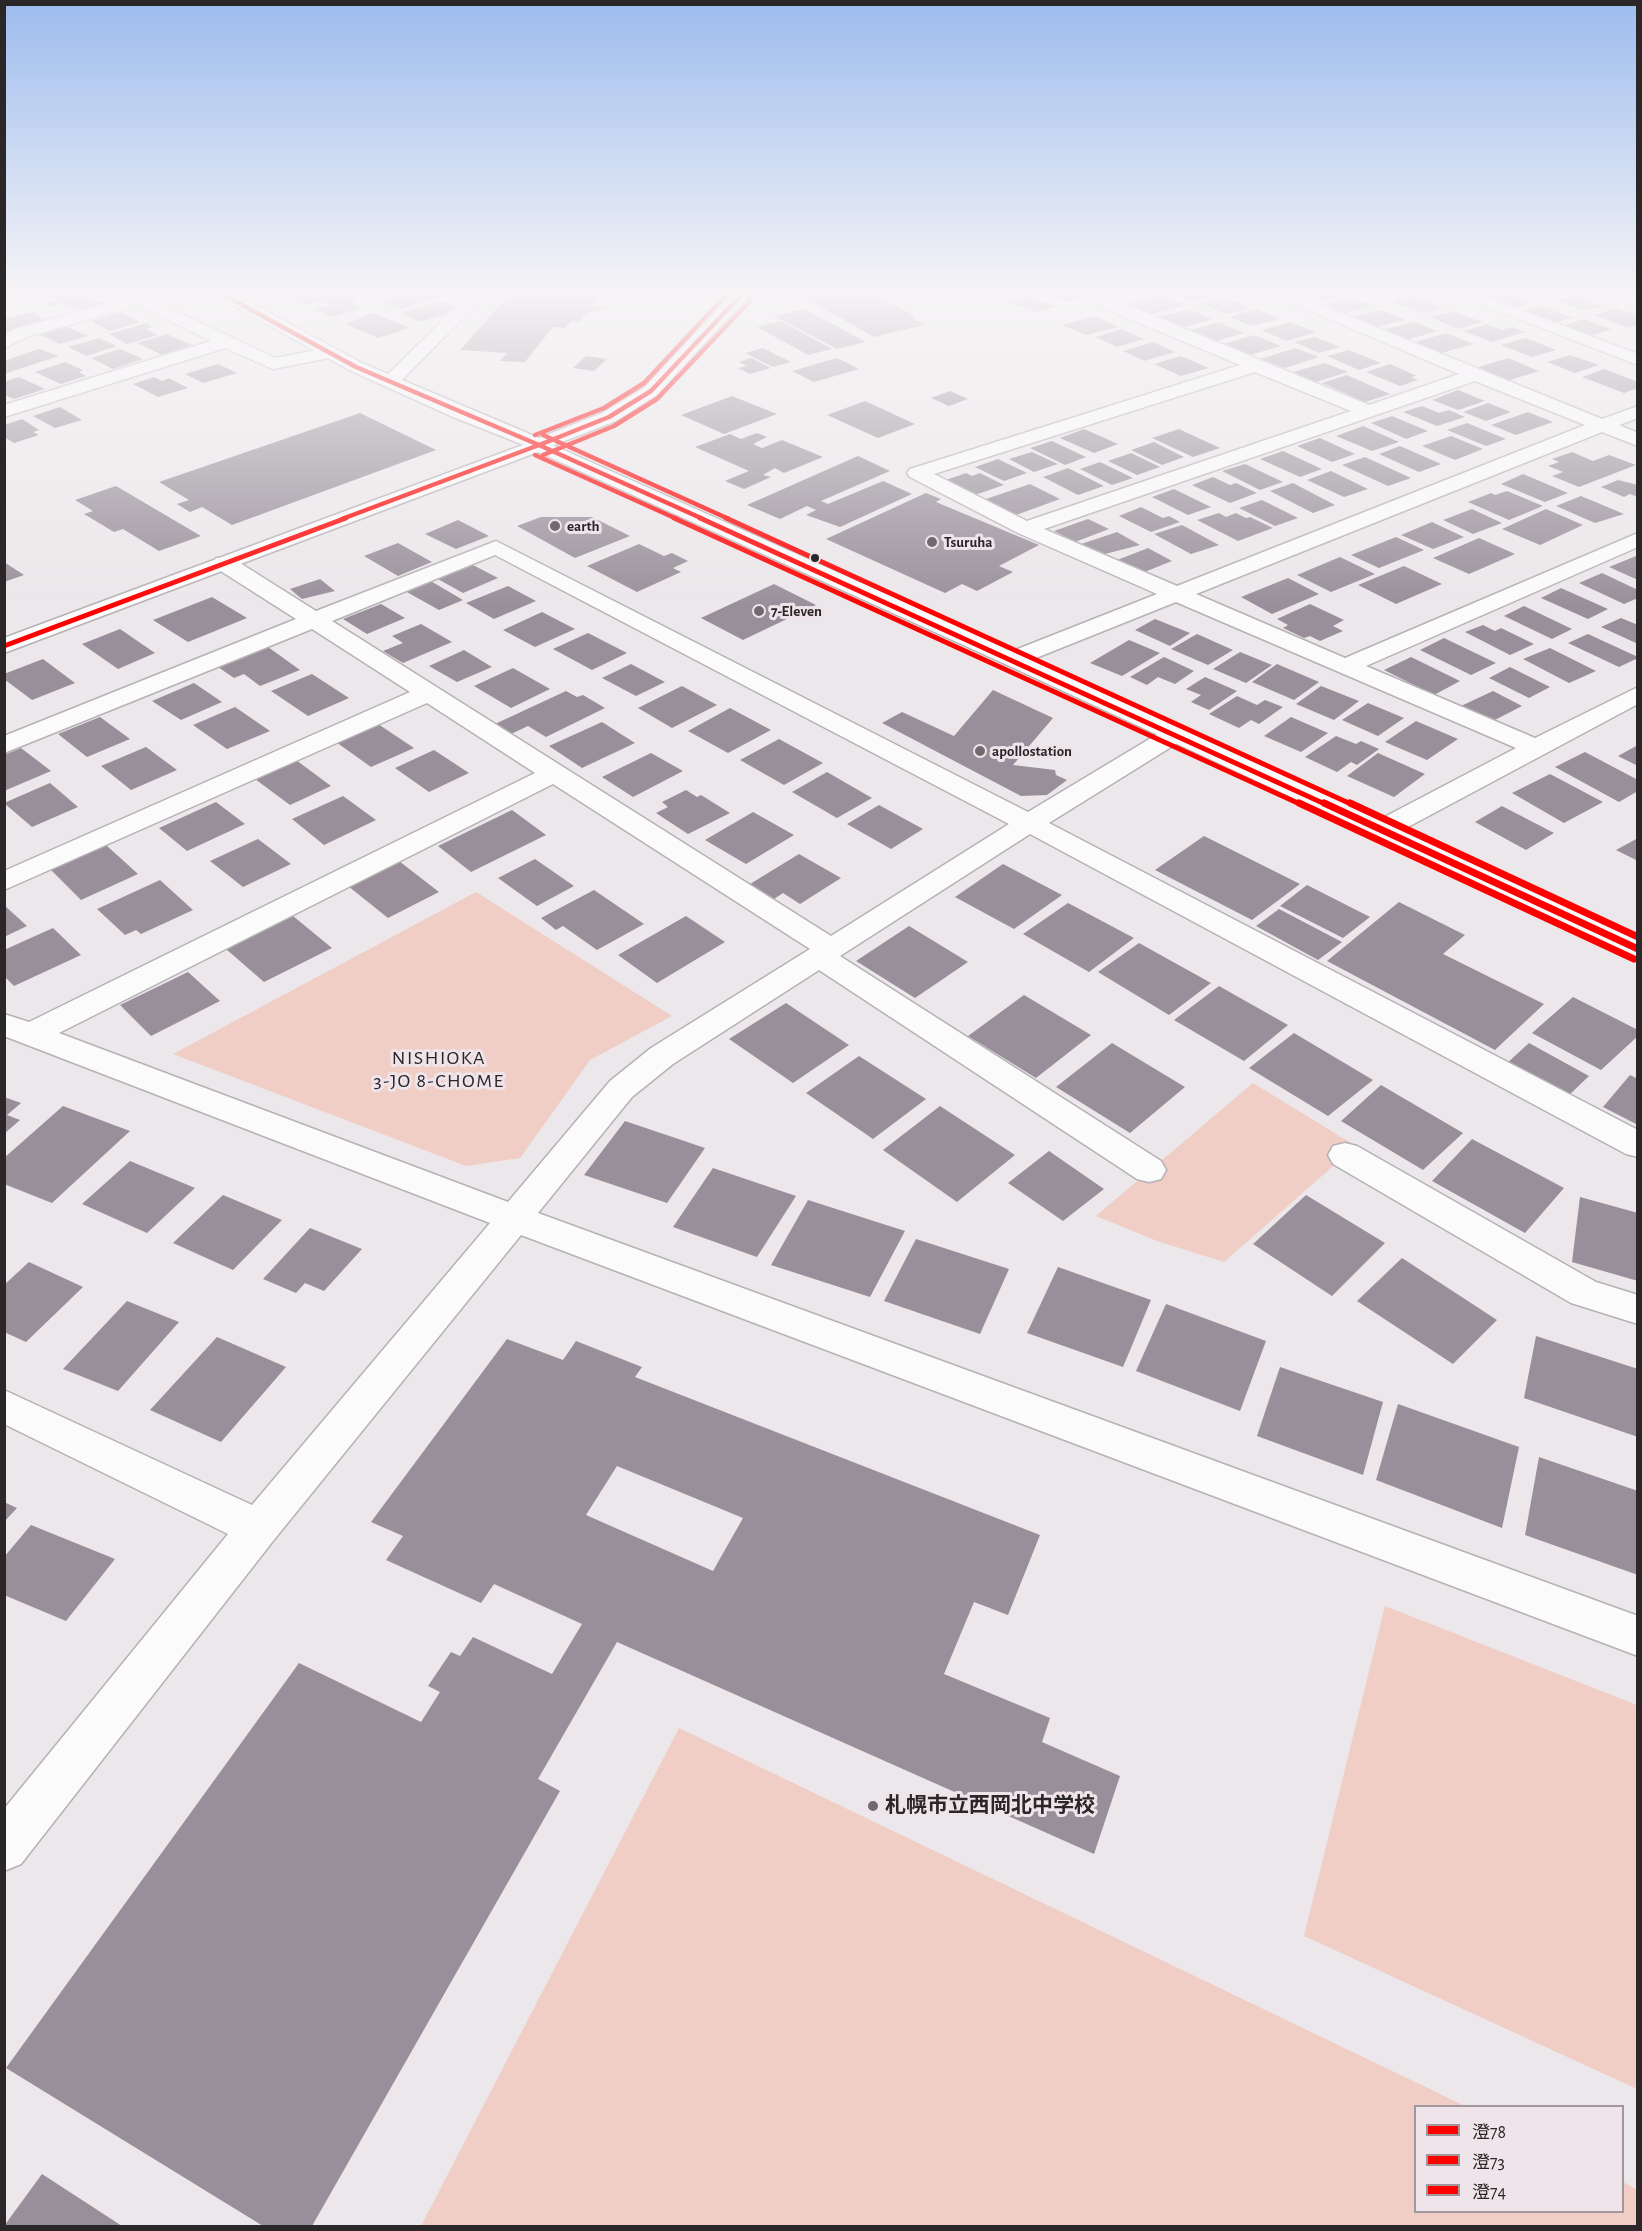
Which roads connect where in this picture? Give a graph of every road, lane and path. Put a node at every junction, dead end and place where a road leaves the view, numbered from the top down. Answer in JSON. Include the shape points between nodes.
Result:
{"nodes":[{"id":1,"x":42,"y":398,"type":"edge"},
{"id":2,"x":428,"y":398,"type":"edge"},
{"id":3,"x":640,"y":398,"type":"edge"},
{"id":4,"x":1154,"y":398,"type":"edge"},
{"id":5,"x":1336,"y":398,"type":"edge"},
{"id":6,"x":1409,"y":398,"type":"edge"},
{"id":7,"x":1531,"y":398,"type":"edge"},
{"id":8,"x":1638,"y":411,"type":"edge"},
{"id":9,"x":4,"y":412,"type":"edge"},
{"id":10,"x":1370,"y":412,"type":"junction"},
{"id":11,"x":1600,"y":426,"type":"junction"},
{"id":12,"x":1638,"y":440,"type":"edge"},
{"id":13,"x":540,"y":445,"type":"junction"},
{"id":14,"x":1025,"y":529,"type":"junction"},
{"id":15,"x":1638,"y":539,"type":"edge"},
{"id":16,"x":224,"y":563,"type":"junction"},
{"id":17,"x":1176,"y":593,"type":"junction"},
{"id":18,"x":315,"y":620,"type":"junction"},
{"id":19,"x":4,"y":645,"type":"edge"},
{"id":20,"x":1013,"y":659,"type":"junction"},
{"id":21,"x":1346,"y":666,"type":"junction"},
{"id":22,"x":429,"y":693,"type":"junction"},
{"id":23,"x":1638,"y":694,"type":"edge"},
{"id":24,"x":1175,"y":734,"type":"junction"},
{"id":25,"x":4,"y":745,"type":"edge"},
{"id":26,"x":1534,"y":747,"type":"junction"},
{"id":27,"x":555,"y":773,"type":"junction"},
{"id":28,"x":1029,"y":822,"type":"junction"},
{"id":29,"x":1383,"y":829,"type":"junction"},
{"id":30,"x":4,"y":882,"type":"edge"},
{"id":31,"x":1638,"y":949,"type":"edge"},
{"id":32,"x":825,"y":953,"type":"junction"},
{"id":33,"x":18,"y":1029,"type":"edge"},
{"id":34,"x":1638,"y":1145,"type":"edge"},
{"id":35,"x":1345,"y":1155,"type":"dead end"},
{"id":36,"x":1149,"y":1170,"type":"dead end"},
{"id":37,"x":514,"y":1218,"type":"junction"},
{"id":38,"x":1638,"y":1310,"type":"edge"},
{"id":39,"x":4,"y":1406,"type":"edge"},
{"id":40,"x":258,"y":1528,"type":"junction"},
{"id":41,"x":1638,"y":1636,"type":"edge"},
{"id":42,"x":4,"y":1847,"type":"edge"}],
"edges":[{"from":1,"to":9,"type":"street"},
{"from":2,"to":13,"type":"street"},
{"from":3,"to":13,"type":"street","via":[[609,417]]},
{"from":4,"to":14,"type":"street","via":[[917,473]]},
{"from":5,"to":10,"type":"street"},
{"from":6,"to":10,"type":"street"},
{"from":7,"to":11,"type":"street"},
{"from":8,"to":11,"type":"street"},
{"from":10,"to":14,"type":"street"},
{"from":11,"to":12,"type":"street"},
{"from":11,"to":17,"type":"street"},
{"from":13,"to":16,"type":"street"},
{"from":13,"to":20,"type":"street"},
{"from":14,"to":17,"type":"street"},
{"from":15,"to":21,"type":"street"},
{"from":16,"to":18,"type":"street"},
{"from":16,"to":19,"type":"street"},
{"from":17,"to":20,"type":"street"},
{"from":17,"to":21,"type":"street"},
{"from":18,"to":22,"type":"street"},
{"from":18,"to":25,"type":"street"},
{"from":18,"to":28,"type":"street","via":[[496,547]]},
{"from":20,"to":24,"type":"street"},
{"from":21,"to":26,"type":"street"},
{"from":22,"to":27,"type":"street"},
{"from":22,"to":30,"type":"street"},
{"from":23,"to":26,"type":"street"},
{"from":24,"to":28,"type":"street"},
{"from":24,"to":29,"type":"street"},
{"from":26,"to":29,"type":"street"},
{"from":27,"to":32,"type":"street"},
{"from":27,"to":33,"type":"street"},
{"from":28,"to":32,"type":"street"},
{"from":28,"to":34,"type":"street"},
{"from":29,"to":31,"type":"street"},
{"from":32,"to":36,"type":"street"},
{"from":32,"to":37,"type":"street","via":[[662,1056],[621,1089]]},
{"from":33,"to":37,"type":"street"},
{"from":35,"to":38,"type":"street","via":[[1584,1293]]},
{"from":37,"to":40,"type":"street"},
{"from":37,"to":41,"type":"street"},
{"from":39,"to":40,"type":"street"},
{"from":40,"to":42,"type":"street"}]}
